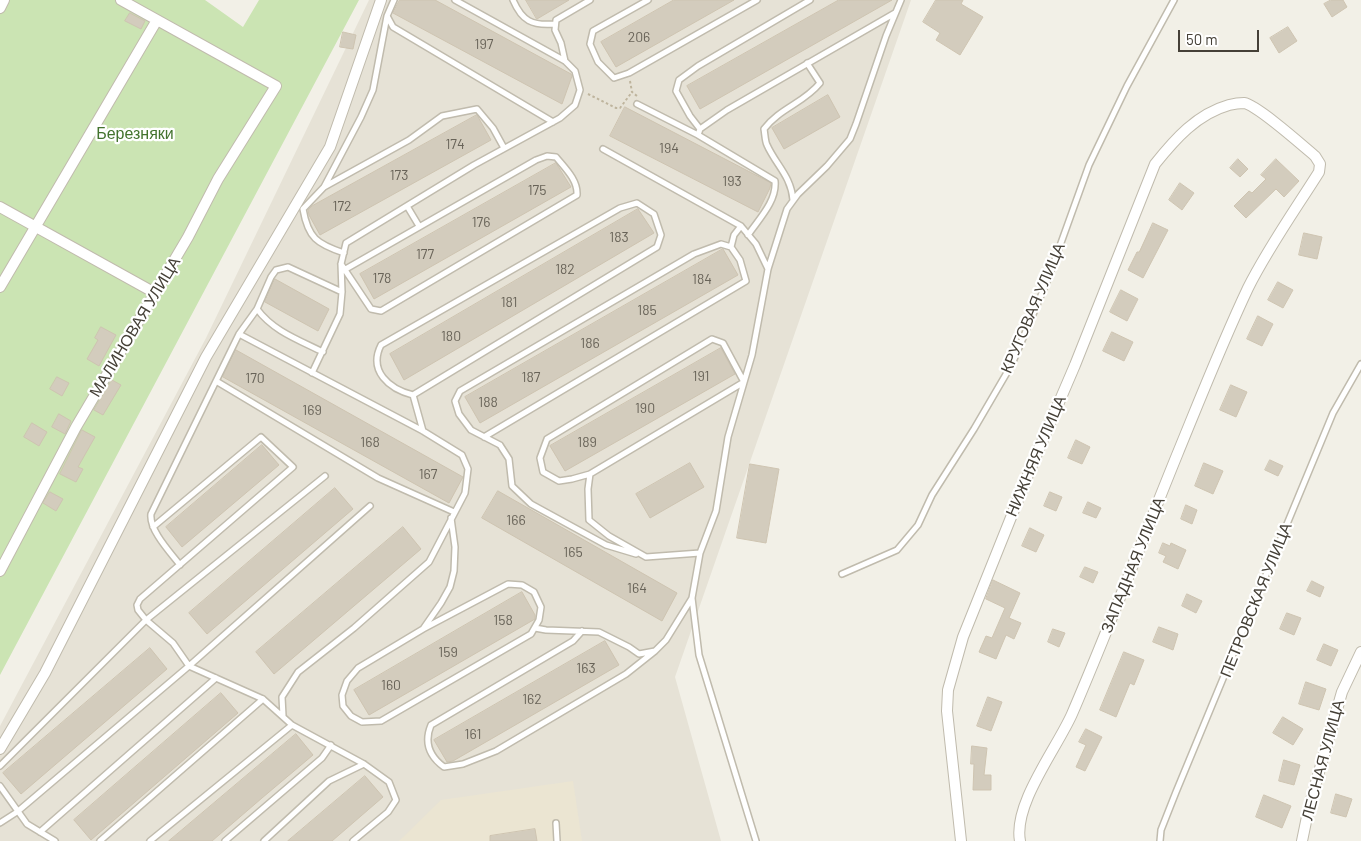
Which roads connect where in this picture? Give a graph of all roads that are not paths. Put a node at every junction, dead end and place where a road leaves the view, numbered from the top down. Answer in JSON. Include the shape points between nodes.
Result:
{"nodes":[{"id":1,"x":4,"y":0,"type":"edge"},
{"id":2,"x":121,"y":0,"type":"edge"},
{"id":3,"x":381,"y":0,"type":"edge"},
{"id":4,"x":394,"y":0,"type":"edge"},
{"id":5,"x":455,"y":0,"type":"edge"},
{"id":6,"x":513,"y":0,"type":"edge"},
{"id":7,"x":590,"y":0,"type":"edge"},
{"id":8,"x":648,"y":0,"type":"edge"},
{"id":9,"x":757,"y":0,"type":"edge"},
{"id":10,"x":810,"y":0,"type":"edge"},
{"id":11,"x":901,"y":0,"type":"edge"},
{"id":12,"x":1174,"y":0,"type":"edge"},
{"id":13,"x":0,"y":8,"type":"edge"},
{"id":14,"x":896,"y":12,"type":"junction"},
{"id":15,"x":387,"y":16,"type":"junction"},
{"id":16,"x":157,"y":20,"type":"junction"},
{"id":17,"x":555,"y":24,"type":"junction"},
{"id":18,"x":565,"y":61,"type":"junction"},
{"id":19,"x":807,"y":63,"type":"junction"},
{"id":20,"x":637,"y":104,"type":"dead end"},
{"id":21,"x":553,"y":122,"type":"junction"},
{"id":22,"x":699,"y":132,"type":"junction"},
{"id":23,"x":504,"y":148,"type":"junction"},
{"id":24,"x":603,"y":149,"type":"dead end"},
{"id":25,"x":324,"y":188,"type":"junction"},
{"id":26,"x":793,"y":201,"type":"junction"},
{"id":27,"x":407,"y":206,"type":"junction"},
{"id":28,"x":0,"y":207,"type":"edge"},
{"id":29,"x":418,"y":226,"type":"junction"},
{"id":30,"x":740,"y":226,"type":"junction"},
{"id":31,"x":36,"y":227,"type":"junction"},
{"id":32,"x":748,"y":235,"type":"junction"},
{"id":33,"x":731,"y":247,"type":"junction"},
{"id":34,"x":344,"y":253,"type":"junction"},
{"id":35,"x":341,"y":264,"type":"junction"},
{"id":36,"x":768,"y":269,"type":"junction"},
{"id":37,"x":344,"y":270,"type":"junction"},
{"id":38,"x":1249,"y":287,"type":"joint"},
{"id":39,"x":0,"y":288,"type":"edge"},
{"id":40,"x":342,"y":292,"type":"junction"},
{"id":41,"x":155,"y":293,"type":"junction"},
{"id":42,"x":257,"y":309,"type":"junction"},
{"id":43,"x":239,"y":334,"type":"junction"},
{"id":44,"x":323,"y":352,"type":"junction"},
{"id":45,"x":1361,"y":364,"type":"edge"},
{"id":46,"x":312,"y":373,"type":"junction"},
{"id":47,"x":216,"y":381,"type":"junction"},
{"id":48,"x":744,"y":382,"type":"junction"},
{"id":49,"x":413,"y":395,"type":"junction"},
{"id":50,"x":423,"y":431,"type":"junction"},
{"id":51,"x":484,"y":437,"type":"junction"},
{"id":52,"x":590,"y":474,"type":"junction"},
{"id":53,"x":325,"y":476,"type":"dead end"},
{"id":54,"x":370,"y":506,"type":"dead end"},
{"id":55,"x":454,"y":512,"type":"junction"},
{"id":56,"x":451,"y":518,"type":"junction"},
{"id":57,"x":153,"y":527,"type":"junction"},
{"id":58,"x":700,"y":553,"type":"junction"},
{"id":59,"x":646,"y":557,"type":"junction"},
{"id":60,"x":180,"y":565,"type":"junction"},
{"id":61,"x":0,"y":571,"type":"edge"},
{"id":62,"x":842,"y":574,"type":"dead end"},
{"id":63,"x":692,"y":598,"type":"junction"},
{"id":64,"x":146,"y":620,"type":"junction"},
{"id":65,"x":535,"y":628,"type":"junction"},
{"id":66,"x":423,"y":629,"type":"junction"},
{"id":67,"x":582,"y":632,"type":"junction"},
{"id":68,"x":655,"y":651,"type":"junction"},
{"id":69,"x":1361,"y":652,"type":"edge"},
{"id":70,"x":189,"y":666,"type":"junction"},
{"id":71,"x":216,"y":678,"type":"junction"},
{"id":72,"x":263,"y":699,"type":"junction"},
{"id":73,"x":283,"y":716,"type":"junction"},
{"id":74,"x":292,"y":724,"type":"junction"},
{"id":75,"x":331,"y":745,"type":"junction"},
{"id":76,"x":0,"y":749,"type":"edge"},
{"id":77,"x":364,"y":764,"type":"junction"},
{"id":78,"x":0,"y":766,"type":"edge"},
{"id":79,"x":0,"y":786,"type":"edge"},
{"id":80,"x":17,"y":812,"type":"junction"},
{"id":81,"x":0,"y":823,"type":"edge"},
{"id":82,"x":556,"y":823,"type":"dead end"},
{"id":83,"x":40,"y":832,"type":"junction"},
{"id":84,"x":56,"y":841,"type":"edge"},
{"id":85,"x":100,"y":841,"type":"edge"},
{"id":86,"x":150,"y":841,"type":"edge"},
{"id":87,"x":225,"y":841,"type":"edge"},
{"id":88,"x":264,"y":841,"type":"edge"},
{"id":89,"x":353,"y":841,"type":"edge"},
{"id":90,"x":557,"y":841,"type":"edge"},
{"id":91,"x":756,"y":841,"type":"edge"},
{"id":92,"x":960,"y":841,"type":"edge"},
{"id":93,"x":1020,"y":841,"type":"edge"},
{"id":94,"x":1160,"y":841,"type":"edge"},
{"id":95,"x":1302,"y":841,"type":"edge"}],
"edges":[{"from":1,"to":13,"type":"street"},
{"from":2,"to":16,"type":"street"},
{"from":3,"to":76,"type":"street","via":[[330,147],[206,357],[45,674]]},
{"from":4,"to":15,"type":"lane"},
{"from":5,"to":18,"type":"lane"},
{"from":6,"to":17,"type":"lane","via":[[521,16],[532,23]]},
{"from":7,"to":17,"type":"lane","via":[[556,20]]},
{"from":8,"to":9,"type":"lane","via":[[593,31],[590,44],[598,62],[614,78],[629,73]]},
{"from":10,"to":22,"type":"lane","via":[[679,80],[676,91]]},
{"from":11,"to":14,"type":"lane"},
{"from":12,"to":62,"type":"lane","name":"КРУГОВАЯ УЛИЦА","via":[[1089,166],[1048,279],[1012,364],[932,495],[918,525],[897,550]]},
{"from":14,"to":19,"type":"lane"},
{"from":14,"to":26,"type":"lane","via":[[850,139]]},
{"from":15,"to":21,"type":"lane","via":[[393,28]]},
{"from":15,"to":25,"type":"lane","via":[[373,90]]},
{"from":16,"to":31,"type":"street"},
{"from":16,"to":41,"type":"street","name":"МАЛИНОВАЯ УЛИЦА","via":[[276,86],[218,180]]},
{"from":17,"to":18,"type":"lane"},
{"from":18,"to":21,"type":"lane","via":[[575,71],[580,90],[575,105]]},
{"from":19,"to":22,"type":"lane","via":[[727,110]]},
{"from":19,"to":26,"type":"lane","via":[[820,83],[813,92],[772,118],[764,129],[767,144],[784,171]]},
{"from":20,"to":22,"type":"lane"},
{"from":21,"to":23,"type":"lane"},
{"from":22,"to":32,"type":"lane","via":[[775,181],[771,201]]},
{"from":23,"to":25,"type":"lane","via":[[477,109],[442,116],[409,140]]},
{"from":23,"to":27,"type":"lane"},
{"from":24,"to":30,"type":"lane"},
{"from":25,"to":34,"type":"lane","via":[[303,209],[305,221],[322,246]]},
{"from":26,"to":36,"type":"lane","via":[[787,209]]},
{"from":27,"to":29,"type":"lane"},
{"from":27,"to":34,"type":"lane","via":[[346,243]]},
{"from":28,"to":31,"type":"street"},
{"from":29,"to":37,"type":"lane"},
{"from":29,"to":37,"type":"lane","via":[[547,156],[556,157],[578,187],[577,195],[381,311],[371,309]]},
{"from":30,"to":32,"type":"lane"},
{"from":30,"to":33,"type":"lane"},
{"from":31,"to":39,"type":"street"},
{"from":31,"to":41,"type":"street"},
{"from":32,"to":36,"type":"lane"},
{"from":33,"to":51,"type":"lane","via":[[740,260],[746,281]]},
{"from":33,"to":51,"type":"lane","via":[[721,244],[694,254],[460,391],[455,400],[459,414],[471,430]]},
{"from":34,"to":35,"type":"lane"},
{"from":35,"to":37,"type":"lane"},
{"from":35,"to":40,"type":"lane"},
{"from":36,"to":48,"type":"lane"},
{"from":38,"to":92,"type":"street","name":"НИЖНЯЯ УЛИЦА","via":[[1319,172],[1320,164],[1315,156],[1245,103],[1219,108],[1193,122],[1155,164],[962,637],[948,690]]},
{"from":38,"to":93,"type":"street","name":"ЗАПАДНАЯ УЛИЦА","via":[[1204,388],[1066,728],[1029,796],[1021,816]]},
{"from":40,"to":42,"type":"lane","via":[[288,267],[276,270],[271,276]]},
{"from":40,"to":44,"type":"lane","via":[[340,314]]},
{"from":41,"to":61,"type":"street","name":"МАЛИНОВАЯ УЛИЦА","via":[[76,427]]},
{"from":42,"to":43,"type":"lane"},
{"from":42,"to":44,"type":"lane","via":[[265,320],[280,330]]},
{"from":43,"to":46,"type":"lane"},
{"from":43,"to":47,"type":"lane"},
{"from":44,"to":46,"type":"lane"},
{"from":45,"to":94,"type":"lane","name":"ПЕТРОВСКАЯ УЛИЦА","via":[[1333,413],[1176,792]]},
{"from":46,"to":50,"type":"lane"},
{"from":47,"to":55,"type":"lane","via":[[378,478]]},
{"from":47,"to":57,"type":"lane","via":[[151,514]]},
{"from":48,"to":52,"type":"lane"},
{"from":48,"to":52,"type":"lane","via":[[723,343],[712,339],[547,439],[540,458],[543,472],[559,481]]},
{"from":48,"to":58,"type":"lane","via":[[728,437],[716,511]]},
{"from":49,"to":49,"type":"lane","via":[[657,247],[661,235],[654,214],[637,203],[620,208],[380,345],[376,354],[380,372],[390,386]]},
{"from":49,"to":50,"type":"lane"},
{"from":50,"to":55,"type":"lane","via":[[462,455],[468,469],[465,493]]},
{"from":51,"to":59,"type":"lane","via":[[500,445],[509,459],[512,486],[531,504],[606,546]]},
{"from":52,"to":59,"type":"lane","via":[[589,520],[609,536]]},
{"from":53,"to":64,"type":"lane"},
{"from":54,"to":70,"type":"lane"},
{"from":55,"to":56,"type":"lane"},
{"from":56,"to":66,"type":"lane","via":[[455,547],[450,587]]},
{"from":56,"to":73,"type":"lane","via":[[429,562],[298,672],[282,697]]},
{"from":57,"to":60,"type":"lane"},
{"from":57,"to":60,"type":"lane","via":[[261,437],[293,466]]},
{"from":58,"to":59,"type":"lane"},
{"from":58,"to":63,"type":"lane"},
{"from":60,"to":64,"type":"lane","via":[[140,599],[138,610]]},
{"from":63,"to":68,"type":"lane","via":[[666,640]]},
{"from":63,"to":91,"type":"lane","via":[[699,655]]},
{"from":64,"to":70,"type":"lane","via":[[173,643]]},
{"from":64,"to":78,"type":"lane"},
{"from":65,"to":66,"type":"lane","via":[[541,607],[534,592],[522,585],[508,584]]},
{"from":65,"to":66,"type":"lane","via":[[531,634],[381,721],[362,722],[350,716],[343,706],[342,695],[347,681],[358,668]]},
{"from":65,"to":67,"type":"lane"},
{"from":67,"to":68,"type":"lane","via":[[599,632],[639,654]]},
{"from":67,"to":68,"type":"lane","via":[[573,641],[431,725],[427,735],[428,748],[436,761],[444,767],[496,752],[626,674]]},
{"from":69,"to":95,"type":"street","name":"ЛЕСНАЯ УЛИЦА","via":[[1342,692]]},
{"from":70,"to":71,"type":"lane"},
{"from":70,"to":80,"type":"lane"},
{"from":71,"to":72,"type":"lane"},
{"from":71,"to":83,"type":"lane"},
{"from":72,"to":73,"type":"lane"},
{"from":72,"to":85,"type":"lane"},
{"from":73,"to":74,"type":"lane"},
{"from":74,"to":75,"type":"lane"},
{"from":74,"to":86,"type":"lane"},
{"from":75,"to":77,"type":"lane"},
{"from":75,"to":87,"type":"lane","via":[[322,758]]},
{"from":77,"to":88,"type":"lane","via":[[330,781]]},
{"from":77,"to":89,"type":"lane","via":[[389,782],[396,800],[388,812]]},
{"from":79,"to":80,"type":"lane"},
{"from":80,"to":81,"type":"lane"},
{"from":80,"to":83,"type":"lane"},
{"from":82,"to":90,"type":"lane"},
{"from":83,"to":84,"type":"lane"}]}
